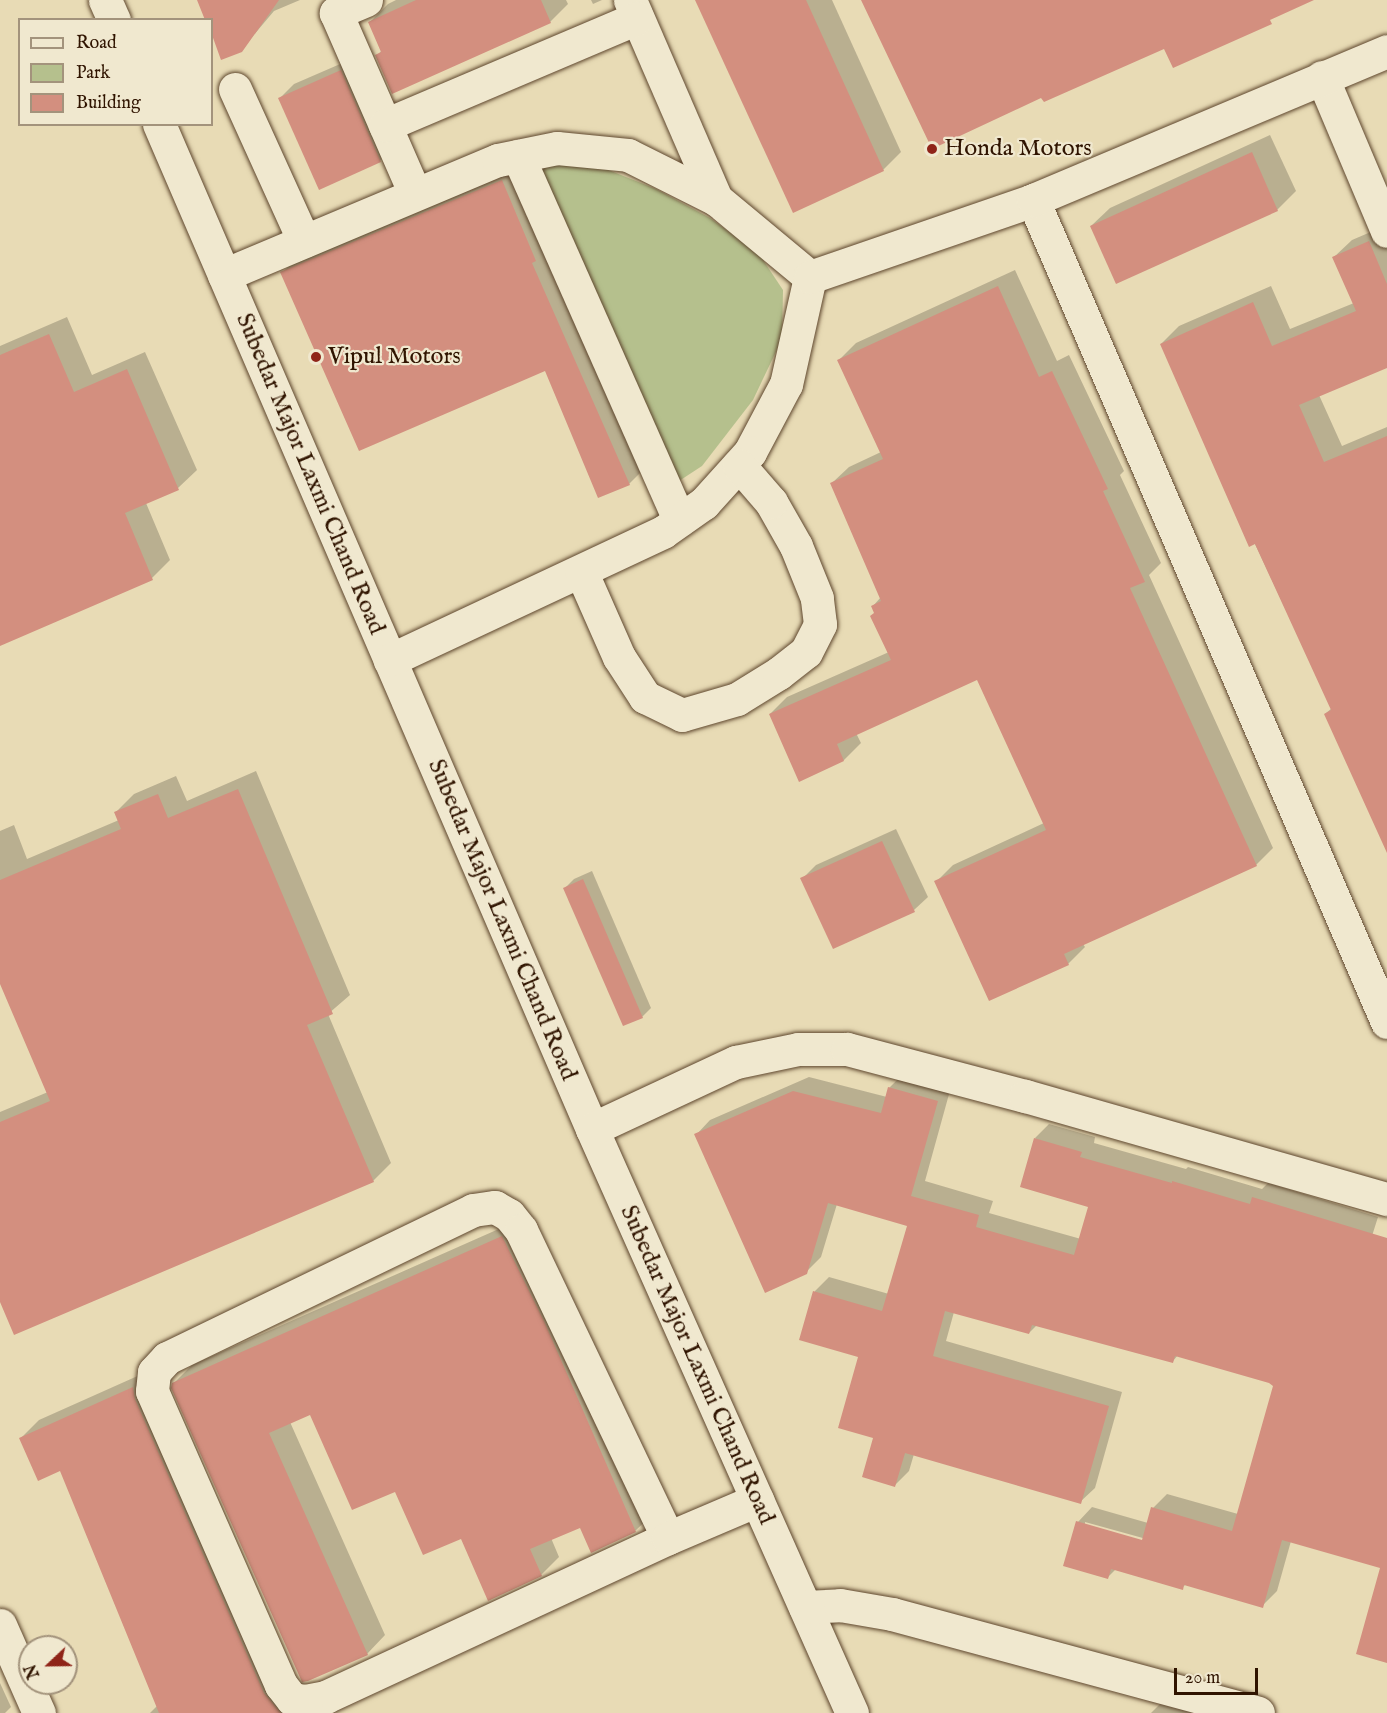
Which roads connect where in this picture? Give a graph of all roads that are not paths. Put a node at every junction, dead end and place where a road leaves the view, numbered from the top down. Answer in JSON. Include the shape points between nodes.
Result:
{"nodes":[{"id":1,"x":105,"y":0,"type":"edge"},
{"id":2,"x":366,"y":0,"type":"edge"},
{"id":3,"x":633,"y":9,"type":"edge"},
{"id":4,"x":113,"y":18,"type":"edge"},
{"id":5,"x":1387,"y":51,"type":"edge"},
{"id":6,"x":1322,"y":77,"type":"junction"},
{"id":7,"x":235,"y":89,"type":"dead end"},
{"id":8,"x":385,"y":125,"type":"junction"},
{"id":9,"x":160,"y":126,"type":"edge"},
{"id":10,"x":518,"y":156,"type":"junction"},
{"id":11,"x":415,"y":194,"type":"junction"},
{"id":12,"x":716,"y":199,"type":"junction"},
{"id":13,"x":1033,"y":200,"type":"junction"},
{"id":14,"x":1387,"y":231,"type":"edge"},
{"id":15,"x":304,"y":241,"type":"junction"},
{"id":16,"x":224,"y":275,"type":"junction"},
{"id":17,"x":810,"y":277,"type":"junction"},
{"id":18,"x":739,"y":465,"type":"junction"},
{"id":19,"x":679,"y":520,"type":"junction"},
{"id":20,"x":581,"y":571,"type":"junction"},
{"id":21,"x":390,"y":660,"type":"junction"},
{"id":22,"x":1387,"y":1022,"type":"edge"},
{"id":23,"x":592,"y":1129,"type":"junction"},
{"id":24,"x":1387,"y":1199,"type":"edge"},
{"id":25,"x":757,"y":1500,"type":"junction"},
{"id":26,"x":668,"y":1538,"type":"junction"},
{"id":27,"x":805,"y":1607,"type":"junction"},
{"id":28,"x":0,"y":1625,"type":"edge"},
{"id":29,"x":39,"y":1713,"type":"edge"},
{"id":30,"x":852,"y":1713,"type":"edge"},
{"id":31,"x":1258,"y":1713,"type":"edge"}],
"edges":[{"from":1,"to":4,"type":"street"},
{"from":2,"to":8,"type":"street","via":[[336,13]]},
{"from":3,"to":8,"type":"street"},
{"from":3,"to":12,"type":"street"},
{"from":5,"to":6,"type":"street"},
{"from":6,"to":13,"type":"street"},
{"from":6,"to":14,"type":"street"},
{"from":7,"to":15,"type":"street"},
{"from":8,"to":11,"type":"street"},
{"from":9,"to":16,"type":"street","name":"Subedar Major Laxmi Chand Road"},
{"from":10,"to":11,"type":"street","via":[[498,160]]},
{"from":10,"to":12,"type":"street","via":[[557,148],[628,155]]},
{"from":10,"to":19,"type":"street"},
{"from":11,"to":15,"type":"street"},
{"from":12,"to":17,"type":"street"},
{"from":13,"to":17,"type":"street"},
{"from":13,"to":22,"type":"street"},
{"from":15,"to":16,"type":"street"},
{"from":16,"to":21,"type":"street","name":"Subedar Major Laxmi Chand Road"},
{"from":17,"to":18,"type":"street","via":[[786,384]]},
{"from":18,"to":19,"type":"street","via":[[704,503]]},
{"from":18,"to":20,"type":"street","via":[[771,502],[796,546],[817,598],[820,624],[806,652],[779,673],[737,699],[682,715],[645,697],[619,657]]},
{"from":19,"to":20,"type":"street","via":[[663,532]]},
{"from":20,"to":21,"type":"street"},
{"from":21,"to":23,"type":"street","name":"Subedar Major Laxmi Chand Road"},
{"from":23,"to":24,"type":"street","via":[[736,1062],[798,1049],[847,1049]]},
{"from":23,"to":25,"type":"street","name":"Subedar Major Laxmi Chand Road"},
{"from":25,"to":26,"type":"street"},
{"from":25,"to":27,"type":"street","name":"Subedar Major Laxmi Chand Road"},
{"from":26,"to":26,"type":"street","via":[[326,1697],[292,1699],[281,1685],[152,1391],[154,1372],[178,1352],[473,1210],[495,1207],[509,1215],[521,1230]]},
{"from":27,"to":30,"type":"street","name":"Subedar Major Laxmi Chand Road"},
{"from":27,"to":31,"type":"street","via":[[840,1605],[892,1614]]},
{"from":28,"to":29,"type":"street"}]}
